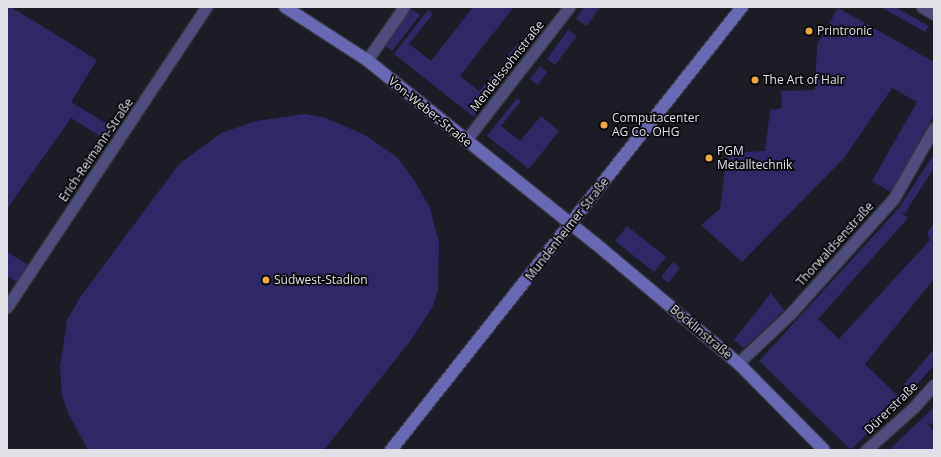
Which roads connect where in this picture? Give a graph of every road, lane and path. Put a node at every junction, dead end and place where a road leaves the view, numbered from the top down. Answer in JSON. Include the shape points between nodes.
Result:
{"nodes":[{"id":1,"x":206,"y":7,"type":"edge"},
{"id":2,"x":285,"y":7,"type":"edge"},
{"id":3,"x":404,"y":7,"type":"edge"},
{"id":4,"x":569,"y":7,"type":"edge"},
{"id":5,"x":742,"y":7,"type":"edge"},
{"id":6,"x":922,"y":7,"type":"edge"},
{"id":7,"x":934,"y":14,"type":"edge"},
{"id":8,"x":367,"y":60,"type":"junction"},
{"id":9,"x":934,"y":128,"type":"edge"},
{"id":10,"x":466,"y":140,"type":"junction"},
{"id":11,"x":570,"y":224,"type":"junction"},
{"id":12,"x":7,"y":307,"type":"edge"},
{"id":13,"x":738,"y":363,"type":"junction"},
{"id":14,"x":934,"y":385,"type":"edge"},
{"id":15,"x":391,"y":450,"type":"edge"},
{"id":16,"x":824,"y":450,"type":"edge"},
{"id":17,"x":866,"y":450,"type":"edge"}],
"edges":[{"from":1,"to":12,"type":"street","name":"Erich-Reimann-Straße"},
{"from":2,"to":8,"type":"street","name":"Von-Weber-Straße"},
{"from":3,"to":8,"type":"street"},
{"from":4,"to":10,"type":"street","name":"Mendelssohnstraße"},
{"from":5,"to":11,"type":"street","name":"Mundenheimer Straße"},
{"from":6,"to":7,"type":"street"},
{"from":8,"to":10,"type":"street","name":"Von-Weber-Straße"},
{"from":9,"to":13,"type":"street","name":"Thorwaldsenstraße","via":[[894,198],[790,314]]},
{"from":10,"to":11,"type":"street","name":"Von-Weber-Straße"},
{"from":11,"to":13,"type":"street","name":"Böcklinstraße"},
{"from":11,"to":15,"type":"street","name":"Mundenheimer Straße"},
{"from":13,"to":16,"type":"street","name":"Böcklinstraße"},
{"from":14,"to":17,"type":"street","name":"Dürerstraße","via":[[913,408]]}]}
